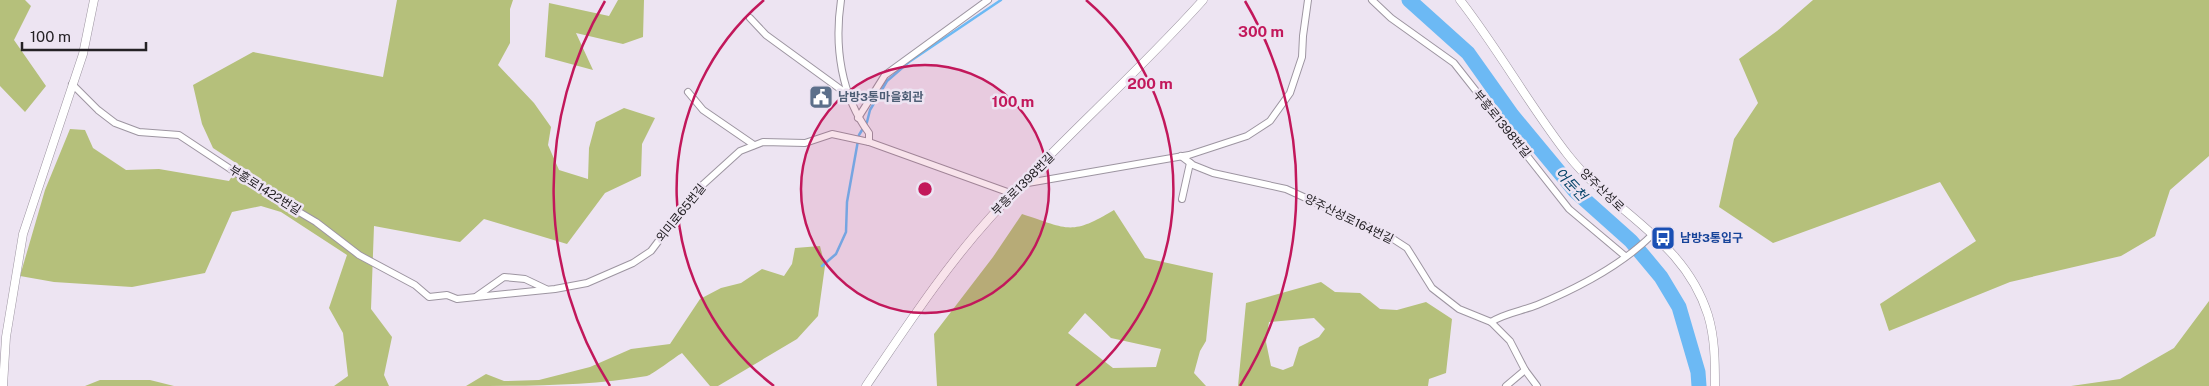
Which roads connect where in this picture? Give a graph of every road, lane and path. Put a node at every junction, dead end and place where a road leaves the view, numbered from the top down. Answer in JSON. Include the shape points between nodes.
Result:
{"nodes":[{"id":1,"x":94,"y":0,"type":"edge"},
{"id":2,"x":842,"y":0,"type":"edge"},
{"id":3,"x":988,"y":0,"type":"edge"},
{"id":4,"x":1203,"y":0,"type":"edge"},
{"id":5,"x":1308,"y":0,"type":"edge"},
{"id":6,"x":1372,"y":0,"type":"edge"},
{"id":7,"x":1460,"y":0,"type":"edge"},
{"id":8,"x":750,"y":18,"type":"dead end"},
{"id":9,"x":72,"y":84,"type":"junction"},
{"id":10,"x":688,"y":92,"type":"dead end"},
{"id":11,"x":847,"y":94,"type":"junction"},
{"id":12,"x":860,"y":120,"type":"junction"},
{"id":13,"x":865,"y":141,"type":"junction"},
{"id":14,"x":754,"y":145,"type":"junction"},
{"id":15,"x":1181,"y":156,"type":"junction"},
{"id":16,"x":1190,"y":163,"type":"junction"},
{"id":17,"x":1022,"y":184,"type":"junction"},
{"id":18,"x":1013,"y":194,"type":"junction"},
{"id":19,"x":1182,"y":199,"type":"dead end"},
{"id":20,"x":1652,"y":234,"type":"junction"},
{"id":21,"x":1625,"y":256,"type":"junction"},
{"id":22,"x":547,"y":289,"type":"junction"},
{"id":23,"x":477,"y":296,"type":"junction"},
{"id":24,"x":457,"y":299,"type":"joint"},
{"id":25,"x":1491,"y":322,"type":"junction"},
{"id":26,"x":1525,"y":370,"type":"junction"},
{"id":27,"x":4,"y":386,"type":"edge"},
{"id":28,"x":866,"y":386,"type":"edge"},
{"id":29,"x":1506,"y":386,"type":"edge"},
{"id":30,"x":1537,"y":386,"type":"edge"},
{"id":31,"x":1715,"y":386,"type":"edge"}],
"edges":[{"from":1,"to":9,"type":"street","via":[[83,54]]},
{"from":2,"to":11,"type":"street","via":[[837,36]]},
{"from":3,"to":12,"type":"street","via":[[885,75]]},
{"from":4,"to":17,"type":"street","name":"부흥로1398번길","via":[[1165,43]]},
{"from":5,"to":15,"type":"street","via":[[1302,57],[1290,93],[1270,121],[1247,136]]},
{"from":6,"to":21,"type":"street","name":"부흥로1398번길","via":[[1391,18],[1454,63],[1569,209]]},
{"from":7,"to":20,"type":"street","name":"양주산성로","via":[[1569,157],[1606,196]]},
{"from":8,"to":11,"type":"street","via":[[766,35]]},
{"from":9,"to":24,"type":"street","name":"부흥로1422번길","via":[[115,123],[139,132],[179,135],[316,222],[359,255],[415,285],[429,297],[447,295]]},
{"from":9,"to":27,"type":"street","via":[[23,234],[6,338]]},
{"from":10,"to":14,"type":"street","via":[[704,110]]},
{"from":11,"to":12,"type":"street"},
{"from":12,"to":13,"type":"street","via":[[870,133]]},
{"from":13,"to":14,"type":"street","name":"외미로65번길","via":[[832,134],[805,143],[763,142]]},
{"from":13,"to":18,"type":"street","name":"외미로65번길"},
{"from":14,"to":22,"type":"street","name":"외미로65번길","via":[[740,151],[697,190],[651,251],[587,284]]},
{"from":15,"to":16,"type":"street","name":"양주산성로164번길"},
{"from":15,"to":17,"type":"street"},
{"from":16,"to":19,"type":"street"},
{"from":16,"to":25,"type":"street","name":"양주산성로164번길","via":[[1237,180],[1286,189],[1387,235],[1407,248],[1432,288],[1459,310]]},
{"from":17,"to":18,"type":"street","name":"부흥로1398번길"},
{"from":18,"to":28,"type":"street","name":"부흥로1398번길","via":[[962,250]]},
{"from":20,"to":21,"type":"street"},
{"from":20,"to":31,"type":"street","name":"양주산성로","via":[[1688,271],[1700,295],[1712,336]]},
{"from":21,"to":25,"type":"street","via":[[1556,297]]},
{"from":22,"to":23,"type":"street","name":"외미로65번길"},
{"from":22,"to":23,"type":"street","via":[[525,279],[504,277]]},
{"from":23,"to":24,"type":"street","name":"외미로65번길"},
{"from":25,"to":26,"type":"street","name":"양주산성로164번길","via":[[1510,341]]},
{"from":26,"to":29,"type":"street"},
{"from":26,"to":30,"type":"street","name":"양주산성로164번길"}]}
